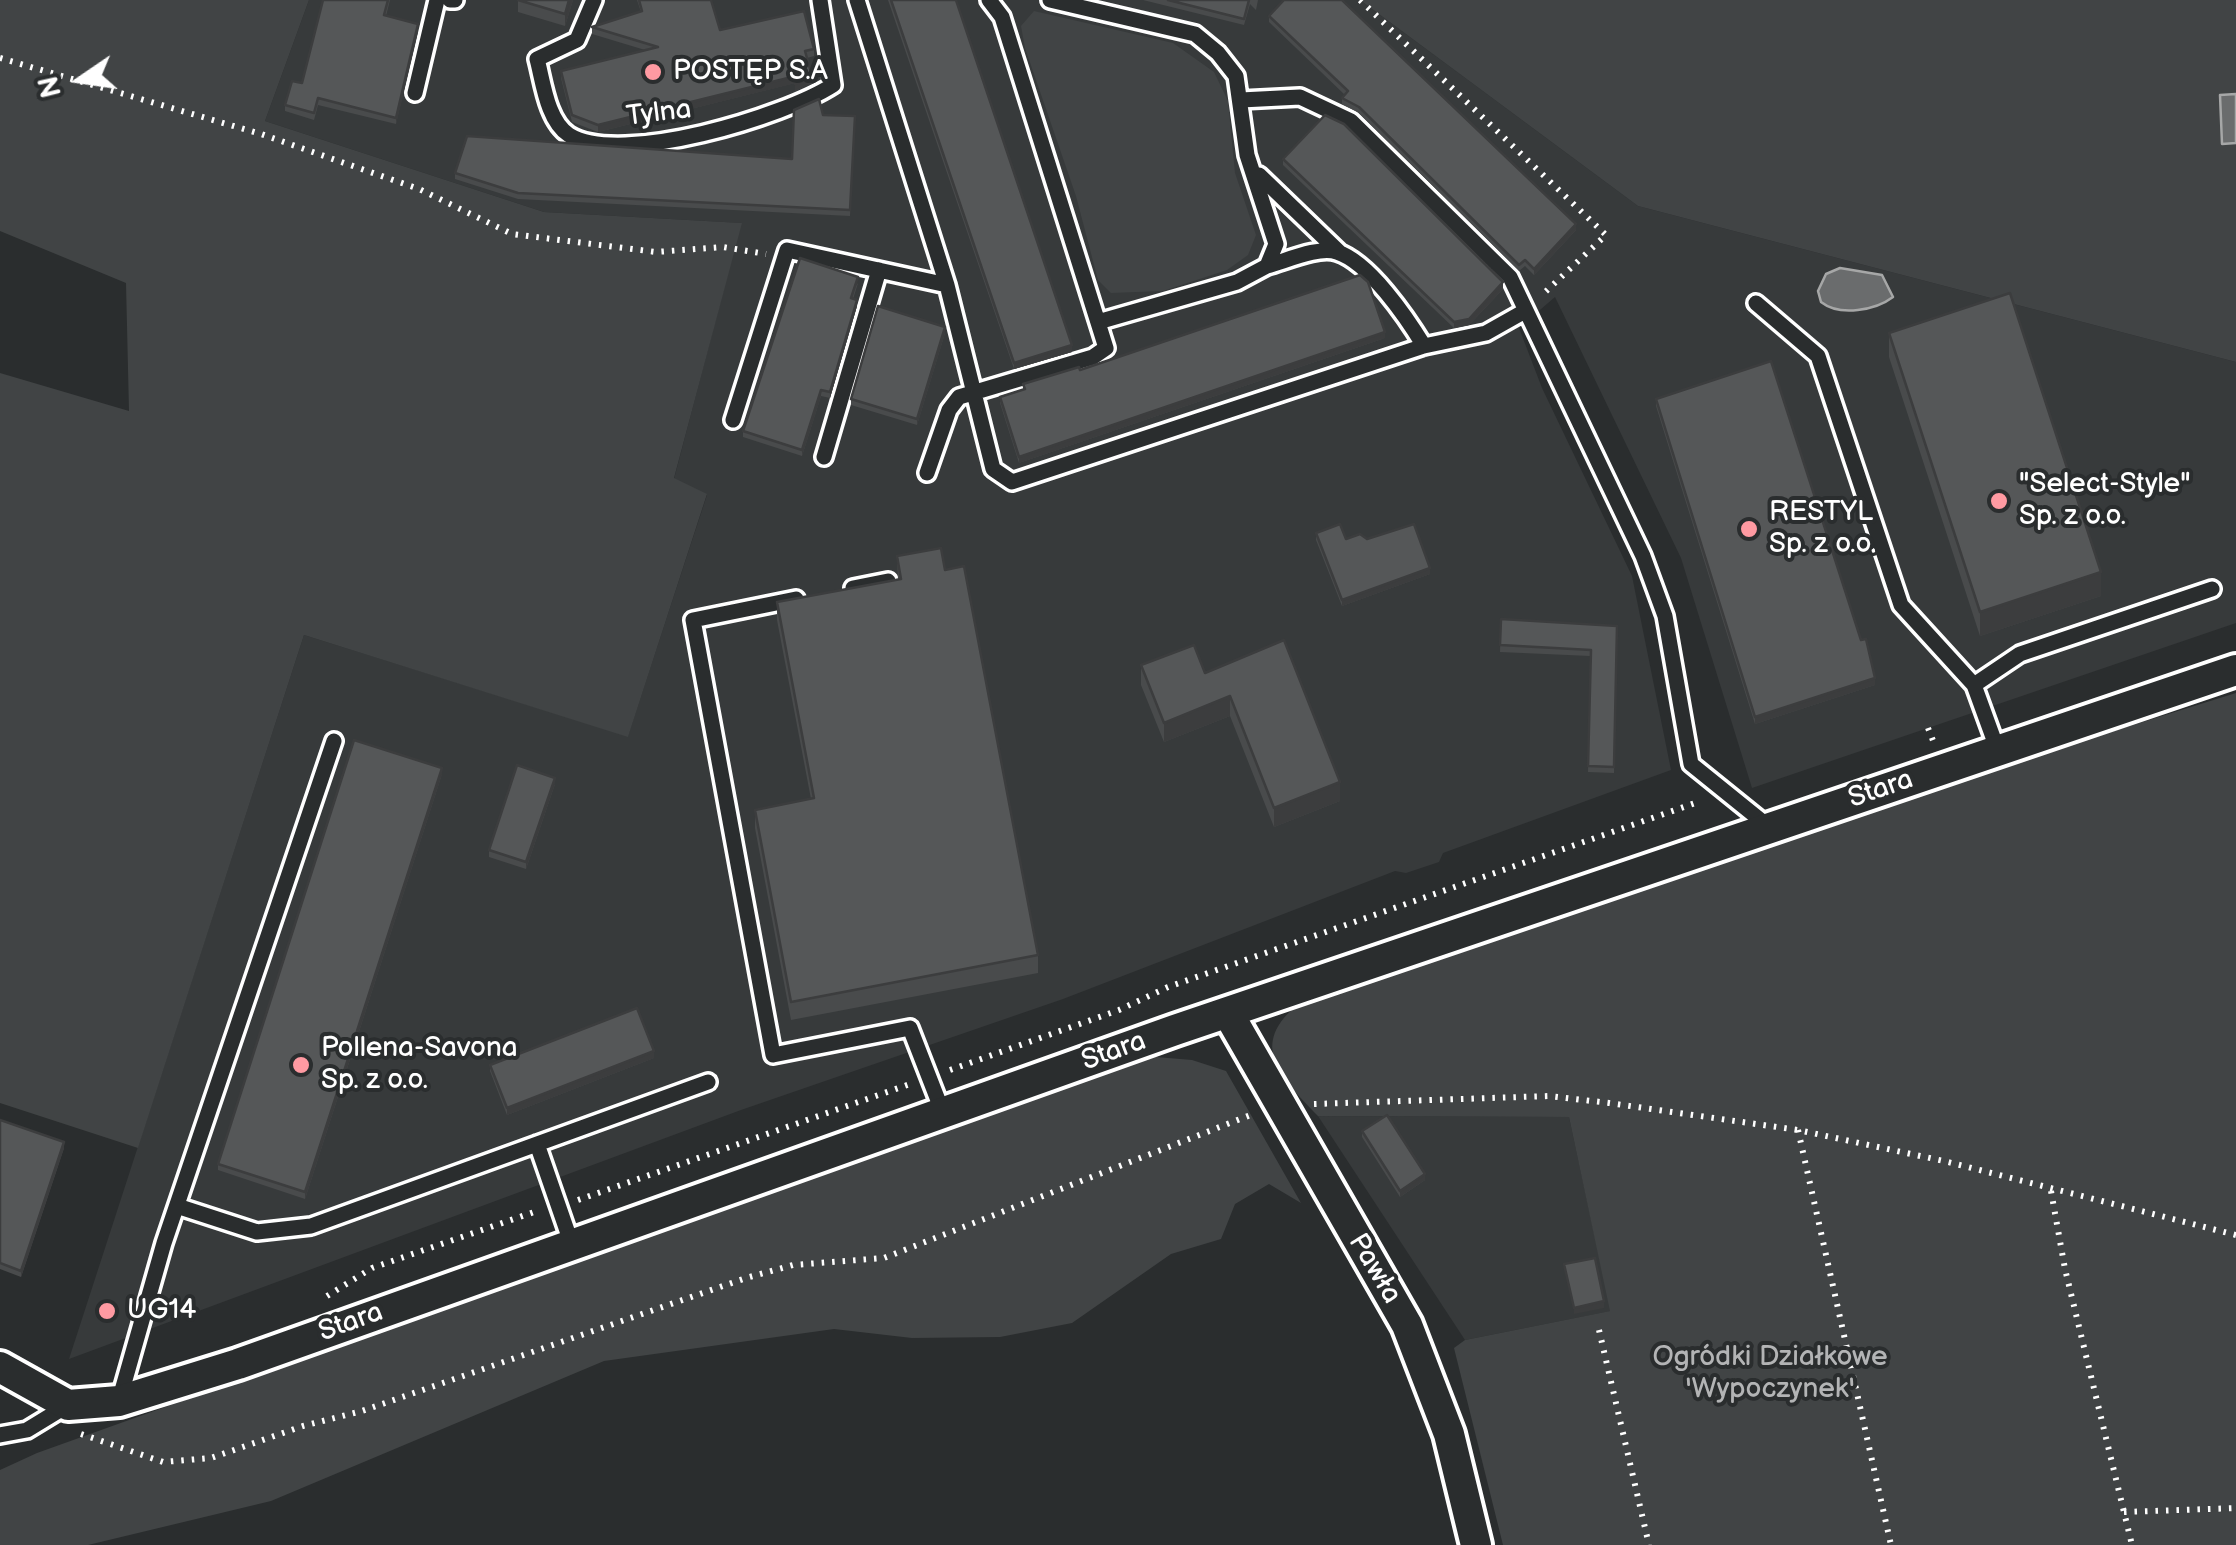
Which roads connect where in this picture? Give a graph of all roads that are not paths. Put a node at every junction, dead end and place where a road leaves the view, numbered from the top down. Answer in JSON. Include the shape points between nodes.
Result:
{"nodes":[{"id":1,"x":437,"y":0,"type":"edge"},
{"id":2,"x":594,"y":0,"type":"edge"},
{"id":3,"x":820,"y":0,"type":"edge"},
{"id":4,"x":856,"y":0,"type":"edge"},
{"id":5,"x":989,"y":0,"type":"edge"},
{"id":6,"x":1050,"y":0,"type":"edge"},
{"id":7,"x":415,"y":93,"type":"dead end"},
{"id":8,"x":1241,"y":100,"type":"junction"},
{"id":9,"x":1251,"y":166,"type":"junction"},
{"id":10,"x":1339,"y":252,"type":"junction"},
{"id":11,"x":1267,"y":266,"type":"junction"},
{"id":12,"x":879,"y":270,"type":"junction"},
{"id":13,"x":947,"y":285,"type":"junction"},
{"id":14,"x":1756,"y":303,"type":"dead end"},
{"id":15,"x":1525,"y":311,"type":"junction"},
{"id":16,"x":1098,"y":322,"type":"junction"},
{"id":17,"x":1424,"y":346,"type":"junction"},
{"id":18,"x":972,"y":391,"type":"junction"},
{"id":19,"x":733,"y":420,"type":"dead end"},
{"id":20,"x":824,"y":458,"type":"dead end"},
{"id":21,"x":927,"y":473,"type":"dead end"},
{"id":22,"x":888,"y":581,"type":"edge"},
{"id":23,"x":2212,"y":589,"type":"dead end"},
{"id":24,"x":830,"y":593,"type":"edge"},
{"id":25,"x":810,"y":597,"type":"edge"},
{"id":26,"x":2236,"y":670,"type":"edge"},
{"id":27,"x":1974,"y":685,"type":"junction"},
{"id":28,"x":334,"y":741,"type":"dead end"},
{"id":29,"x":1998,"y":750,"type":"junction"},
{"id":30,"x":1769,"y":828,"type":"junction"},
{"id":31,"x":1228,"y":1013,"type":"junction"},
{"id":32,"x":708,"y":1082,"type":"dead end"},
{"id":33,"x":943,"y":1113,"type":"junction"},
{"id":34,"x":537,"y":1144,"type":"junction"},
{"id":35,"x":177,"y":1206,"type":"junction"},
{"id":36,"x":572,"y":1245,"type":"junction"},
{"id":37,"x":0,"y":1367,"type":"edge"},
{"id":38,"x":119,"y":1401,"type":"junction"},
{"id":39,"x":68,"y":1406,"type":"junction"},
{"id":40,"x":0,"y":1435,"type":"edge"},
{"id":41,"x":1476,"y":1545,"type":"edge"}],
"edges":[{"from":1,"to":7,"type":"lane"},
{"from":2,"to":3,"type":"lane","name":"Tylna","via":[[578,40],[537,58],[551,112],[568,135],[607,146],[733,127],[833,85]]},
{"from":4,"to":13,"type":"lane"},
{"from":5,"to":16,"type":"lane","via":[[1002,17]]},
{"from":6,"to":8,"type":"lane","via":[[1195,34],[1236,76]]},
{"from":8,"to":9,"type":"lane"},
{"from":8,"to":15,"type":"lane","via":[[1300,97],[1351,120],[1510,276]]},
{"from":9,"to":10,"type":"lane"},
{"from":9,"to":11,"type":"lane","via":[[1276,244]]},
{"from":10,"to":11,"type":"lane"},
{"from":10,"to":17,"type":"lane","via":[[1374,279]]},
{"from":11,"to":16,"type":"lane","via":[[1237,282]]},
{"from":12,"to":13,"type":"lane"},
{"from":12,"to":19,"type":"lane","via":[[787,250]]},
{"from":12,"to":20,"type":"lane"},
{"from":13,"to":18,"type":"lane"},
{"from":14,"to":27,"type":"lane","via":[[1818,356],[1901,604]]},
{"from":15,"to":17,"type":"lane","via":[[1486,333]]},
{"from":15,"to":30,"type":"lane","via":[[1649,571],[1664,616],[1691,764]]},
{"from":16,"to":18,"type":"lane","via":[[1106,348],[1093,358]]},
{"from":17,"to":18,"type":"lane","via":[[1012,482],[994,470]]},
{"from":18,"to":21,"type":"lane","via":[[949,410]]},
{"from":22,"to":24,"type":"lane"},
{"from":23,"to":27,"type":"lane","via":[[2020,654]]},
{"from":25,"to":33,"type":"lane","via":[[693,620],[774,1055],[910,1028]]},
{"from":26,"to":29,"type":"street","name":"Stara"},
{"from":27,"to":29,"type":"lane"},
{"from":28,"to":35,"type":"lane"},
{"from":29,"to":30,"type":"street","name":"Stara"},
{"from":30,"to":31,"type":"street","name":"Stara"},
{"from":31,"to":33,"type":"street","name":"Stara"},
{"from":31,"to":41,"type":"street","name":"Pawła","via":[[1407,1325],[1448,1434]]},
{"from":32,"to":34,"type":"lane"},
{"from":33,"to":36,"type":"street","name":"Stara"},
{"from":34,"to":35,"type":"lane","via":[[311,1226],[257,1232]]},
{"from":34,"to":36,"type":"lane"},
{"from":35,"to":38,"type":"lane"},
{"from":36,"to":38,"type":"street","name":"Stara"},
{"from":37,"to":39,"type":"street"},
{"from":38,"to":39,"type":"street","name":"Stara"},
{"from":39,"to":40,"type":"lane","via":[[27,1430]]}]}
